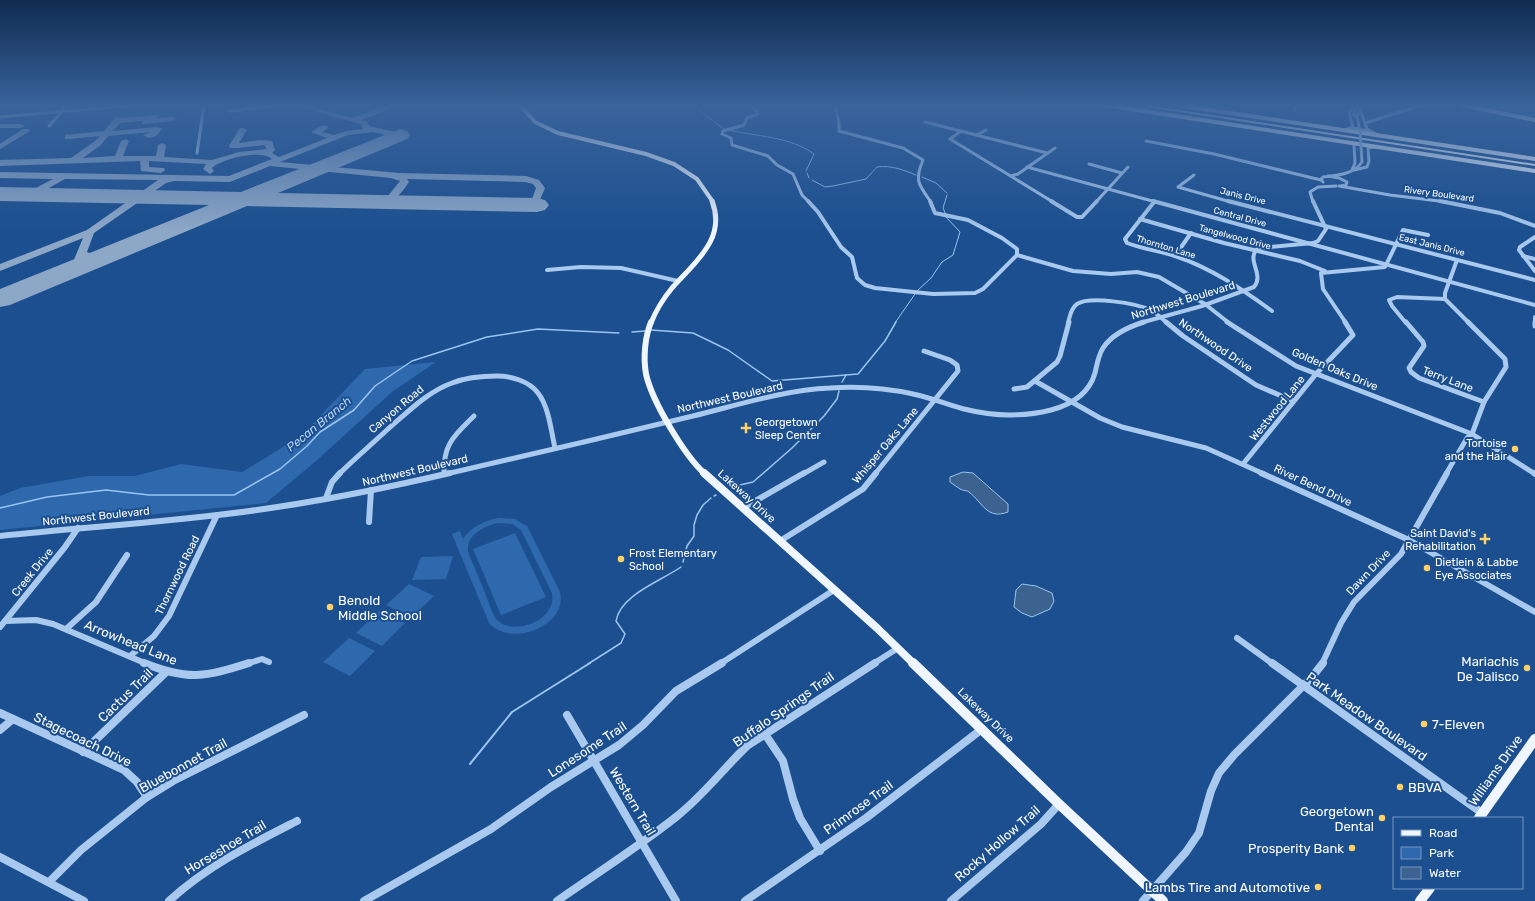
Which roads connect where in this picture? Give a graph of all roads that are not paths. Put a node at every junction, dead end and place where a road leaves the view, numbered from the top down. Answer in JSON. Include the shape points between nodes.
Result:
{"nodes":[{"id":1,"x":198,"y":147,"type":"edge"},
{"id":2,"x":617,"y":147,"type":"edge"},
{"id":3,"x":739,"y":147,"type":"edge"},
{"id":4,"x":898,"y":147,"type":"edge"},
{"id":5,"x":963,"y":147,"type":"edge"},
{"id":6,"x":1021,"y":147,"type":"edge"},
{"id":7,"x":1180,"y":147,"type":"edge"},
{"id":8,"x":1353,"y":147,"type":"edge"},
{"id":9,"x":1361,"y":147,"type":"edge"},
{"id":10,"x":1363,"y":147,"type":"edge"},
{"id":11,"x":1375,"y":147,"type":"joint"},
{"id":12,"x":1415,"y":147,"type":"edge"},
{"id":13,"x":1420,"y":147,"type":"edge"},
{"id":14,"x":1455,"y":147,"type":"edge"},
{"id":15,"x":1055,"y":148,"type":"dead end"},
{"id":16,"x":1368,"y":148,"type":"junction"},
{"id":17,"x":197,"y":153,"type":"dead end"},
{"id":18,"x":1047,"y":154,"type":"junction"},
{"id":19,"x":989,"y":158,"type":"dead end"},
{"id":20,"x":982,"y":159,"type":"junction"},
{"id":21,"x":1535,"y":159,"type":"edge"},
{"id":22,"x":1089,"y":164,"type":"dead end"},
{"id":23,"x":1535,"y":165,"type":"edge"},
{"id":24,"x":1027,"y":167,"type":"junction"},
{"id":25,"x":1128,"y":167,"type":"dead end"},
{"id":26,"x":1352,"y":170,"type":"junction"},
{"id":27,"x":1535,"y":171,"type":"edge"},
{"id":28,"x":1122,"y":173,"type":"junction"},
{"id":29,"x":1347,"y":173,"type":"junction"},
{"id":30,"x":1194,"y":175,"type":"dead end"},
{"id":31,"x":1011,"y":176,"type":"junction"},
{"id":32,"x":1306,"y":176,"type":"junction"},
{"id":33,"x":1327,"y":176,"type":"junction"},
{"id":34,"x":1322,"y":181,"type":"junction"},
{"id":35,"x":1346,"y":182,"type":"junction"},
{"id":36,"x":1337,"y":186,"type":"junction"},
{"id":37,"x":1318,"y":187,"type":"junction"},
{"id":38,"x":1108,"y":190,"type":"junction"},
{"id":39,"x":1049,"y":193,"type":"dead end"},
{"id":40,"x":1042,"y":194,"type":"junction"},
{"id":41,"x":1391,"y":194,"type":"junction"},
{"id":42,"x":1154,"y":202,"type":"junction"},
{"id":43,"x":1483,"y":208,"type":"junction"},
{"id":44,"x":1140,"y":219,"type":"junction"},
{"id":45,"x":1535,"y":222,"type":"edge"},
{"id":46,"x":1325,"y":226,"type":"junction"},
{"id":47,"x":1535,"y":226,"type":"edge"},
{"id":48,"x":1191,"y":233,"type":"junction"},
{"id":49,"x":1428,"y":235,"type":"dead end"},
{"id":50,"x":1535,"y":237,"type":"edge"},
{"id":51,"x":1308,"y":244,"type":"junction"},
{"id":52,"x":1396,"y":244,"type":"junction"},
{"id":53,"x":1254,"y":251,"type":"junction"},
{"id":54,"x":1017,"y":255,"type":"junction"},
{"id":55,"x":1175,"y":256,"type":"junction"},
{"id":56,"x":1523,"y":256,"type":"junction"},
{"id":57,"x":1535,"y":259,"type":"edge"},
{"id":58,"x":1457,"y":260,"type":"junction"},
{"id":59,"x":1386,"y":265,"type":"junction"},
{"id":60,"x":547,"y":270,"type":"dead end"},
{"id":61,"x":1326,"y":271,"type":"junction"},
{"id":62,"x":1535,"y":271,"type":"edge"},
{"id":63,"x":1535,"y":280,"type":"edge"},
{"id":64,"x":678,"y":281,"type":"junction"},
{"id":65,"x":1449,"y":282,"type":"junction"},
{"id":66,"x":1244,"y":291,"type":"junction"},
{"id":67,"x":1445,"y":299,"type":"junction"},
{"id":68,"x":1205,"y":304,"type":"junction"},
{"id":69,"x":1535,"y":305,"type":"edge"},
{"id":70,"x":1272,"y":311,"type":"dead end"},
{"id":71,"x":1159,"y":317,"type":"junction"},
{"id":72,"x":1535,"y":317,"type":"edge"},
{"id":73,"x":1535,"y":326,"type":"edge"},
{"id":74,"x":924,"y":351,"type":"dead end"},
{"id":75,"x":1316,"y":374,"type":"junction"},
{"id":76,"x":1035,"y":381,"type":"junction"},
{"id":77,"x":1014,"y":389,"type":"dead end"},
{"id":78,"x":936,"y":399,"type":"junction"},
{"id":79,"x":1072,"y":401,"type":"junction"},
{"id":80,"x":1293,"y":401,"type":"junction"},
{"id":81,"x":1484,"y":402,"type":"junction"},
{"id":82,"x":474,"y":416,"type":"dead end"},
{"id":83,"x":667,"y":421,"type":"junction"},
{"id":84,"x":1472,"y":434,"type":"junction"},
{"id":85,"x":555,"y":448,"type":"junction"},
{"id":86,"x":824,"y":462,"type":"dead end"},
{"id":87,"x":1242,"y":464,"type":"junction"},
{"id":88,"x":444,"y":474,"type":"junction"},
{"id":89,"x":1535,"y":474,"type":"edge"},
{"id":90,"x":371,"y":490,"type":"junction"},
{"id":91,"x":326,"y":498,"type":"junction"},
{"id":92,"x":743,"y":508,"type":"junction"},
{"id":93,"x":217,"y":515,"type":"junction"},
{"id":94,"x":369,"y":522,"type":"dead end"},
{"id":95,"x":78,"y":528,"type":"junction"},
{"id":96,"x":0,"y":536,"type":"edge"},
{"id":97,"x":1409,"y":540,"type":"junction"},
{"id":98,"x":780,"y":541,"type":"junction"},
{"id":99,"x":127,"y":555,"type":"dead end"},
{"id":100,"x":834,"y":590,"type":"junction"},
{"id":101,"x":1535,"y":612,"type":"edge"},
{"id":102,"x":5,"y":621,"type":"junction"},
{"id":103,"x":0,"y":627,"type":"edge"},
{"id":104,"x":66,"y":629,"type":"junction"},
{"id":105,"x":1237,"y":638,"type":"dead end"},
{"id":106,"x":898,"y":648,"type":"junction"},
{"id":107,"x":130,"y":656,"type":"junction"},
{"id":108,"x":269,"y":662,"type":"dead end"},
{"id":109,"x":166,"y":672,"type":"junction"},
{"id":110,"x":1303,"y":685,"type":"junction"},
{"id":111,"x":0,"y":713,"type":"edge"},
{"id":112,"x":304,"y":715,"type":"dead end"},
{"id":113,"x":567,"y":715,"type":"dead end"},
{"id":114,"x":13,"y":719,"type":"junction"},
{"id":115,"x":982,"y":729,"type":"junction"},
{"id":116,"x":0,"y":730,"type":"edge"},
{"id":117,"x":765,"y":734,"type":"junction"},
{"id":118,"x":1535,"y":739,"type":"edge"},
{"id":119,"x":83,"y":752,"type":"junction"},
{"id":120,"x":594,"y":760,"type":"junction"},
{"id":121,"x":147,"y":797,"type":"junction"},
{"id":122,"x":1059,"y":804,"type":"junction"},
{"id":123,"x":1480,"y":815,"type":"edge"},
{"id":124,"x":297,"y":821,"type":"dead end"},
{"id":125,"x":641,"y":840,"type":"junction"},
{"id":126,"x":820,"y":851,"type":"junction"},
{"id":127,"x":0,"y":857,"type":"edge"},
{"id":128,"x":49,"y":882,"type":"junction"},
{"id":129,"x":1429,"y":889,"type":"edge"},
{"id":130,"x":1153,"y":891,"type":"junction"},
{"id":131,"x":84,"y":901,"type":"edge"},
{"id":132,"x":169,"y":901,"type":"edge"},
{"id":133,"x":364,"y":901,"type":"edge"},
{"id":134,"x":557,"y":901,"type":"edge"},
{"id":135,"x":676,"y":901,"type":"edge"},
{"id":136,"x":745,"y":901,"type":"edge"},
{"id":137,"x":951,"y":901,"type":"edge"},
{"id":138,"x":1143,"y":901,"type":"edge"},
{"id":139,"x":1163,"y":901,"type":"edge"},
{"id":140,"x":1420,"y":901,"type":"edge"}],
"edges":[{"from":1,"to":17,"type":"street"},
{"from":2,"to":64,"type":"main road","name":"Lakeway Drive","via":[[662,159],[684,171],[701,185],[713,202],[715,230],[704,253]]},
{"from":3,"to":54,"type":"street","via":[[768,156],[777,165],[793,174],[802,195],[818,212],[841,247],[852,257],[857,278],[865,285],[926,293],[975,293],[983,289]]},
{"from":4,"to":54,"type":"street","via":[[923,160],[919,169],[918,184],[931,202],[935,213],[968,220],[1008,241],[1017,249]]},
{"from":5,"to":20,"type":"street"},
{"from":6,"to":18,"type":"street"},
{"from":7,"to":32,"type":"street"},
{"from":8,"to":26,"type":"street"},
{"from":9,"to":26,"type":"street","bridge":true,"via":[[1362,162],[1359,167]]},
{"from":10,"to":16,"type":"street"},
{"from":11,"to":16,"type":"street"},
{"from":11,"to":27,"type":"main road"},
{"from":12,"to":23,"type":"highway","via":[[1502,163]]},
{"from":13,"to":23,"type":"highway"},
{"from":14,"to":21,"type":"main road"},
{"from":15,"to":18,"type":"street"},
{"from":16,"to":26,"type":"street","via":[[1370,164],[1362,170]]},
{"from":18,"to":24,"type":"street"},
{"from":19,"to":20,"type":"street"},
{"from":20,"to":31,"type":"street"},
{"from":22,"to":28,"type":"street"},
{"from":24,"to":31,"type":"street"},
{"from":24,"to":38,"type":"street","name":"Central Drive"},
{"from":25,"to":28,"type":"street"},
{"from":26,"to":29,"type":"street"},
{"from":28,"to":38,"type":"street"},
{"from":29,"to":33,"type":"street"},
{"from":29,"to":35,"type":"street","via":[[1344,177]]},
{"from":30,"to":46,"type":"street","name":"Janis Drive","via":[[1178,187]]},
{"from":31,"to":40,"type":"street"},
{"from":32,"to":33,"type":"street"},
{"from":32,"to":34,"type":"street"},
{"from":33,"to":34,"type":"street","via":[[1321,178]]},
{"from":33,"to":35,"type":"street","name":"Rivery Boulevard"},
{"from":34,"to":36,"type":"street"},
{"from":34,"to":37,"type":"street"},
{"from":35,"to":36,"type":"street"},
{"from":35,"to":41,"type":"street","name":"Rivery Boulevard"},
{"from":36,"to":37,"type":"street"},
{"from":36,"to":41,"type":"street","name":"Rivery Boulevard"},
{"from":37,"to":46,"type":"street","via":[[1309,193]]},
{"from":38,"to":40,"type":"street","via":[[1082,217]]},
{"from":38,"to":42,"type":"street","name":"Central Drive"},
{"from":39,"to":40,"type":"street"},
{"from":41,"to":43,"type":"street","name":"Rivery Boulevard"},
{"from":42,"to":44,"type":"street","name":"Thornton Lane"},
{"from":42,"to":51,"type":"street","name":"Central Drive"},
{"from":43,"to":45,"type":"street","name":"Rivery Boulevard"},
{"from":43,"to":47,"type":"street","name":"Rivery Boulevard"},
{"from":44,"to":48,"type":"street","name":"Tangelwood Drive"},
{"from":44,"to":55,"type":"street","name":"Thornton Lane","via":[[1125,239],[1127,243]]},
{"from":46,"to":51,"type":"street","via":[[1318,240]]},
{"from":46,"to":52,"type":"street","name":"East Janis Drive"},
{"from":48,"to":53,"type":"street","name":"Tangelwood Drive"},
{"from":48,"to":55,"type":"street"},
{"from":49,"to":52,"type":"street","via":[[1403,230]]},
{"from":50,"to":56,"type":"street","via":[[1519,249]]},
{"from":51,"to":53,"type":"street","via":[[1263,247]]},
{"from":51,"to":59,"type":"street","name":"Central Drive"},
{"from":52,"to":58,"type":"street","name":"East Janis Drive"},
{"from":52,"to":59,"type":"street"},
{"from":53,"to":61,"type":"street","name":"Tangelwood Drive"},
{"from":53,"to":66,"type":"street","name":"Northwest Boulevard","via":[[1252,255],[1259,280],[1256,286]]},
{"from":54,"to":68,"type":"street","name":"Golden Oaks Drive","via":[[1073,272],[1150,274],[1162,278]]},
{"from":55,"to":66,"type":"street","name":"Thornton Lane","via":[[1206,269]]},
{"from":56,"to":57,"type":"street"},
{"from":56,"to":62,"type":"street"},
{"from":58,"to":63,"type":"street","name":"East Janis Drive"},
{"from":58,"to":65,"type":"street"},
{"from":59,"to":61,"type":"street","via":[[1381,268]]},
{"from":59,"to":65,"type":"street","name":"Central Drive"},
{"from":60,"to":64,"type":"street","via":[[582,267],[620,268]]},
{"from":61,"to":75,"type":"street","name":"Westwood Lane","via":[[1320,275],[1324,289],[1353,335]]},
{"from":64,"to":83,"type":"main road","name":"Lakeway Drive","via":[[664,298],[647,335],[646,372]]},
{"from":65,"to":67,"type":"street"},
{"from":65,"to":69,"type":"street","name":"Central Drive"},
{"from":66,"to":68,"type":"street","name":"Northwest Boulevard"},
{"from":66,"to":70,"type":"street","name":"Thornton Lane"},
{"from":67,"to":81,"type":"street","name":"Dawn Drive","via":[[1506,362],[1506,367]]},
{"from":67,"to":81,"type":"street","name":"Terry Lane","via":[[1397,297],[1389,300],[1423,342],[1424,346],[1409,368],[1420,378]]},
{"from":68,"to":71,"type":"street","name":"Northwest Boulevard"},
{"from":68,"to":75,"type":"street","name":"Golden Oaks Drive","via":[[1235,328],[1287,361]]},
{"from":71,"to":76,"type":"street","name":"Northwood Drive","via":[[1151,310],[1138,305],[1091,300],[1079,302],[1071,312],[1058,360]]},
{"from":71,"to":79,"type":"street","name":"Northwest Boulevard","via":[[1132,326],[1111,339],[1100,352],[1091,383]]},
{"from":71,"to":80,"type":"street","name":"Northwood Drive","via":[[1256,385]]},
{"from":72,"to":73,"type":"street"},
{"from":74,"to":78,"type":"street","name":"Whisper Oaks Lane","via":[[950,360],[958,369]]},
{"from":75,"to":80,"type":"street","name":"Westwood Lane"},
{"from":75,"to":84,"type":"street","name":"Golden Oaks Drive"},
{"from":76,"to":77,"type":"street","name":"Northwood Drive","via":[[1027,387]]},
{"from":76,"to":79,"type":"street","name":"River Bend Drive"},
{"from":78,"to":79,"type":"street","name":"Northwest Boulevard","via":[[971,410],[1012,414],[1047,410]]},
{"from":78,"to":83,"type":"street","name":"Northwest Boulevard","via":[[884,389],[831,387],[797,392]]},
{"from":78,"to":98,"type":"street","name":"Whisper Oaks Lane","via":[[869,483],[859,492]]},
{"from":79,"to":87,"type":"street","name":"River Bend Drive","via":[[1100,418],[1122,427],[1206,448]]},
{"from":80,"to":87,"type":"street","name":"Westwood Lane"},
{"from":81,"to":84,"type":"street","name":"Dawn Drive"},
{"from":82,"to":88,"type":"street","via":[[451,439],[446,448],[442,459]]},
{"from":83,"to":85,"type":"street","name":"Northwest Boulevard"},
{"from":83,"to":92,"type":"main road","name":"Lakeway Drive","via":[[692,460]]},
{"from":84,"to":89,"type":"street","name":"Golden Oaks Drive"},
{"from":84,"to":97,"type":"street","name":"Dawn Drive","via":[[1459,450]]},
{"from":85,"to":88,"type":"street","name":"Northwest Boulevard"},
{"from":85,"to":91,"type":"street","name":"Canyon Road","via":[[541,397],[530,386],[503,377],[459,381],[438,389],[418,402],[339,474],[332,482]]},
{"from":86,"to":92,"type":"street"},
{"from":87,"to":97,"type":"street","name":"River Bend Drive"},
{"from":88,"to":90,"type":"street","name":"Northwest Boulevard"},
{"from":90,"to":91,"type":"street","name":"Northwest Boulevard"},
{"from":90,"to":94,"type":"street"},
{"from":91,"to":93,"type":"street","name":"Northwest Boulevard"},
{"from":92,"to":98,"type":"main road","name":"Lakeway Drive"},
{"from":93,"to":95,"type":"street","name":"Northwest Boulevard"},
{"from":93,"to":107,"type":"street","name":"Thornwood Road","via":[[169,616],[157,633]]},
{"from":95,"to":96,"type":"street","name":"Northwest Boulevard"},
{"from":95,"to":102,"type":"street","name":"Creek Drive"},
{"from":97,"to":101,"type":"street","name":"River Bend Drive"},
{"from":97,"to":110,"type":"street","name":"Dawn Drive","via":[[1390,567],[1354,602],[1341,623],[1322,666]]},
{"from":98,"to":100,"type":"main road","name":"Lakeway Drive"},
{"from":99,"to":104,"type":"street","via":[[96,602]]},
{"from":100,"to":106,"type":"main road","name":"Lakeway Drive"},
{"from":100,"to":120,"type":"street","name":"Lonesome Trail","via":[[676,691],[631,736]]},
{"from":102,"to":103,"type":"street","name":"Creek Drive"},
{"from":102,"to":104,"type":"street","name":"Arrowhead Lane","via":[[36,620]]},
{"from":104,"to":107,"type":"street","name":"Arrowhead Lane"},
{"from":105,"to":110,"type":"street","name":"Park Meadow Boulevard"},
{"from":106,"to":115,"type":"main road","name":"Lakeway Drive"},
{"from":106,"to":117,"type":"street","name":"Buffalo Springs Trail"},
{"from":107,"to":109,"type":"street","name":"Arrowhead Lane"},
{"from":108,"to":109,"type":"street","name":"Arrowhead Lane","via":[[262,659],[205,675],[188,676]]},
{"from":109,"to":119,"type":"street","name":"Cactus Trail"},
{"from":110,"to":123,"type":"street","name":"Park Meadow Boulevard"},
{"from":110,"to":130,"type":"street","name":"Dawn Drive","via":[[1219,773],[1199,833]]},
{"from":111,"to":114,"type":"street","name":"Stagecoach Drive"},
{"from":112,"to":121,"type":"street","name":"Bluebonnet Trail","via":[[173,781]]},
{"from":113,"to":120,"type":"street","name":"Western Trail"},
{"from":114,"to":116,"type":"street"},
{"from":114,"to":119,"type":"street","name":"Stagecoach Drive"},
{"from":115,"to":122,"type":"main road","name":"Lakeway Drive"},
{"from":115,"to":126,"type":"street","name":"Primrose Trail"},
{"from":117,"to":125,"type":"street","name":"Buffalo Springs Trail","via":[[730,762],[686,809]]},
{"from":117,"to":126,"type":"street","via":[[783,761],[800,818]]},
{"from":118,"to":123,"type":"main road","name":"Williams Drive"},
{"from":119,"to":121,"type":"street","name":"Stagecoach Drive","via":[[133,776]]},
{"from":120,"to":125,"type":"street","name":"Western Trail"},
{"from":120,"to":133,"type":"street","name":"Lonesome Trail","via":[[485,832]]},
{"from":121,"to":128,"type":"street","name":"Bluebonnet Trail","via":[[81,850]]},
{"from":122,"to":130,"type":"main road","name":"Lakeway Drive"},
{"from":122,"to":137,"type":"street","name":"Rocky Hollow Trail","via":[[1041,824]]},
{"from":124,"to":132,"type":"street","name":"Horseshoe Trail","via":[[215,865],[192,880]]},
{"from":125,"to":134,"type":"street","name":"Buffalo Springs Trail"},
{"from":125,"to":135,"type":"street","name":"Western Trail"},
{"from":126,"to":136,"type":"street","name":"Primrose Trail"},
{"from":127,"to":128,"type":"street"},
{"from":128,"to":131,"type":"street"},
{"from":129,"to":140,"type":"main road"},
{"from":130,"to":138,"type":"street","name":"Dawn Drive"},
{"from":130,"to":139,"type":"main road","name":"Lakeway Drive"}]}
